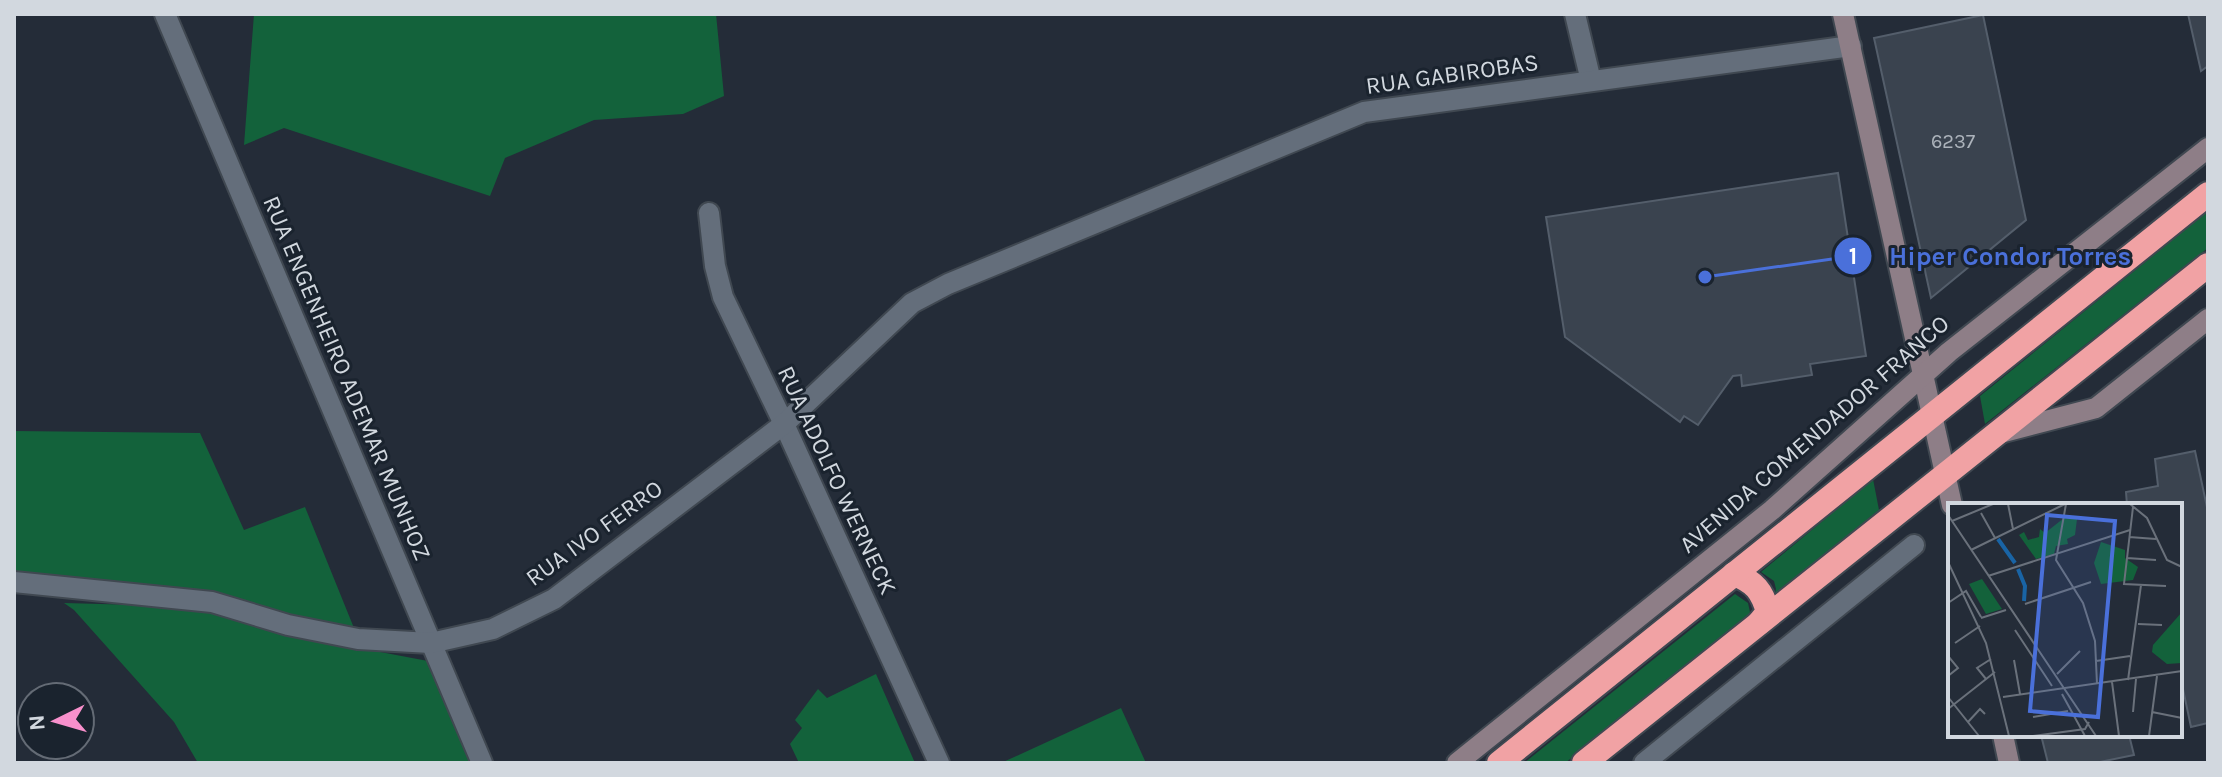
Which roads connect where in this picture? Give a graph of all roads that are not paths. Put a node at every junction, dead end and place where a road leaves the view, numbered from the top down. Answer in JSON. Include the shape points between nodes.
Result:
{"nodes":[{"id":1,"x":165,"y":14,"type":"edge"},
{"id":2,"x":1575,"y":14,"type":"edge"},
{"id":3,"x":1843,"y":14,"type":"edge"},
{"id":4,"x":1851,"y":46,"type":"junction"},
{"id":5,"x":1591,"y":81,"type":"junction"},
{"id":6,"x":2208,"y":148,"type":"edge"},
{"id":7,"x":2208,"y":194,"type":"edge"},
{"id":8,"x":709,"y":213,"type":"dead end"},
{"id":9,"x":2208,"y":265,"type":"edge"},
{"id":10,"x":948,"y":284,"type":"joint"},
{"id":11,"x":2208,"y":319,"type":"edge"},
{"id":12,"x":1923,"y":374,"type":"junction"},
{"id":13,"x":1932,"y":415,"type":"junction"},
{"id":14,"x":784,"y":424,"type":"junction"},
{"id":15,"x":1996,"y":434,"type":"junction"},
{"id":16,"x":1945,"y":475,"type":"junction"},
{"id":17,"x":1952,"y":503,"type":"edge"},
{"id":18,"x":1914,"y":545,"type":"dead end"},
{"id":19,"x":1734,"y":574,"type":"junction"},
{"id":20,"x":14,"y":582,"type":"edge"},
{"id":21,"x":1759,"y":623,"type":"junction"},
{"id":22,"x":431,"y":643,"type":"junction"},
{"id":23,"x":2003,"y":737,"type":"edge"},
{"id":24,"x":482,"y":763,"type":"edge"},
{"id":25,"x":939,"y":763,"type":"edge"},
{"id":26,"x":1457,"y":763,"type":"edge"},
{"id":27,"x":1499,"y":763,"type":"edge"},
{"id":28,"x":1584,"y":763,"type":"edge"},
{"id":29,"x":1644,"y":763,"type":"edge"},
{"id":30,"x":2009,"y":763,"type":"edge"}],
"edges":[{"from":1,"to":22,"type":"street","name":"RUA ENGENHEIRO ADEMAR MUNHOZ"},
{"from":2,"to":5,"type":"street"},
{"from":3,"to":4,"type":"main road"},
{"from":4,"to":5,"type":"street","name":"RUA GABIROBAS"},
{"from":4,"to":12,"type":"main road"},
{"from":5,"to":10,"type":"street","name":"RUA GABIROBAS","via":[[1364,112]]},
{"from":6,"to":12,"type":"main road","name":"AVENIDA COMENDADOR FRANCO"},
{"from":7,"to":13,"type":"highway"},
{"from":8,"to":14,"type":"street","name":"RUA ADOLFO WERNECK","via":[[723,297]]},
{"from":9,"to":15,"type":"highway"},
{"from":10,"to":14,"type":"street","name":"RUA IVO FERRO","via":[[912,303]]},
{"from":11,"to":15,"type":"main road","via":[[2096,408]]},
{"from":12,"to":13,"type":"main road"},
{"from":12,"to":26,"type":"main road","name":"AVENIDA COMENDADOR FRANCO","via":[[1772,510]]},
{"from":13,"to":16,"type":"main road"},
{"from":13,"to":19,"type":"highway"},
{"from":14,"to":22,"type":"street","name":"RUA IVO FERRO","via":[[554,599],[493,629]]},
{"from":14,"to":25,"type":"street","name":"RUA ADOLFO WERNECK"},
{"from":15,"to":16,"type":"highway"},
{"from":16,"to":17,"type":"main road"},
{"from":16,"to":21,"type":"highway"},
{"from":18,"to":29,"type":"street"},
{"from":19,"to":21,"type":"highway","via":[[1751,580],[1763,594],[1768,612]]},
{"from":19,"to":27,"type":"highway"},
{"from":20,"to":22,"type":"street","name":"RUA IVO FERRO","via":[[212,602],[358,639]]},
{"from":21,"to":28,"type":"highway"},
{"from":22,"to":24,"type":"street","name":"RUA ENGENHEIRO ADEMAR MUNHOZ"},
{"from":23,"to":30,"type":"main road"}]}
